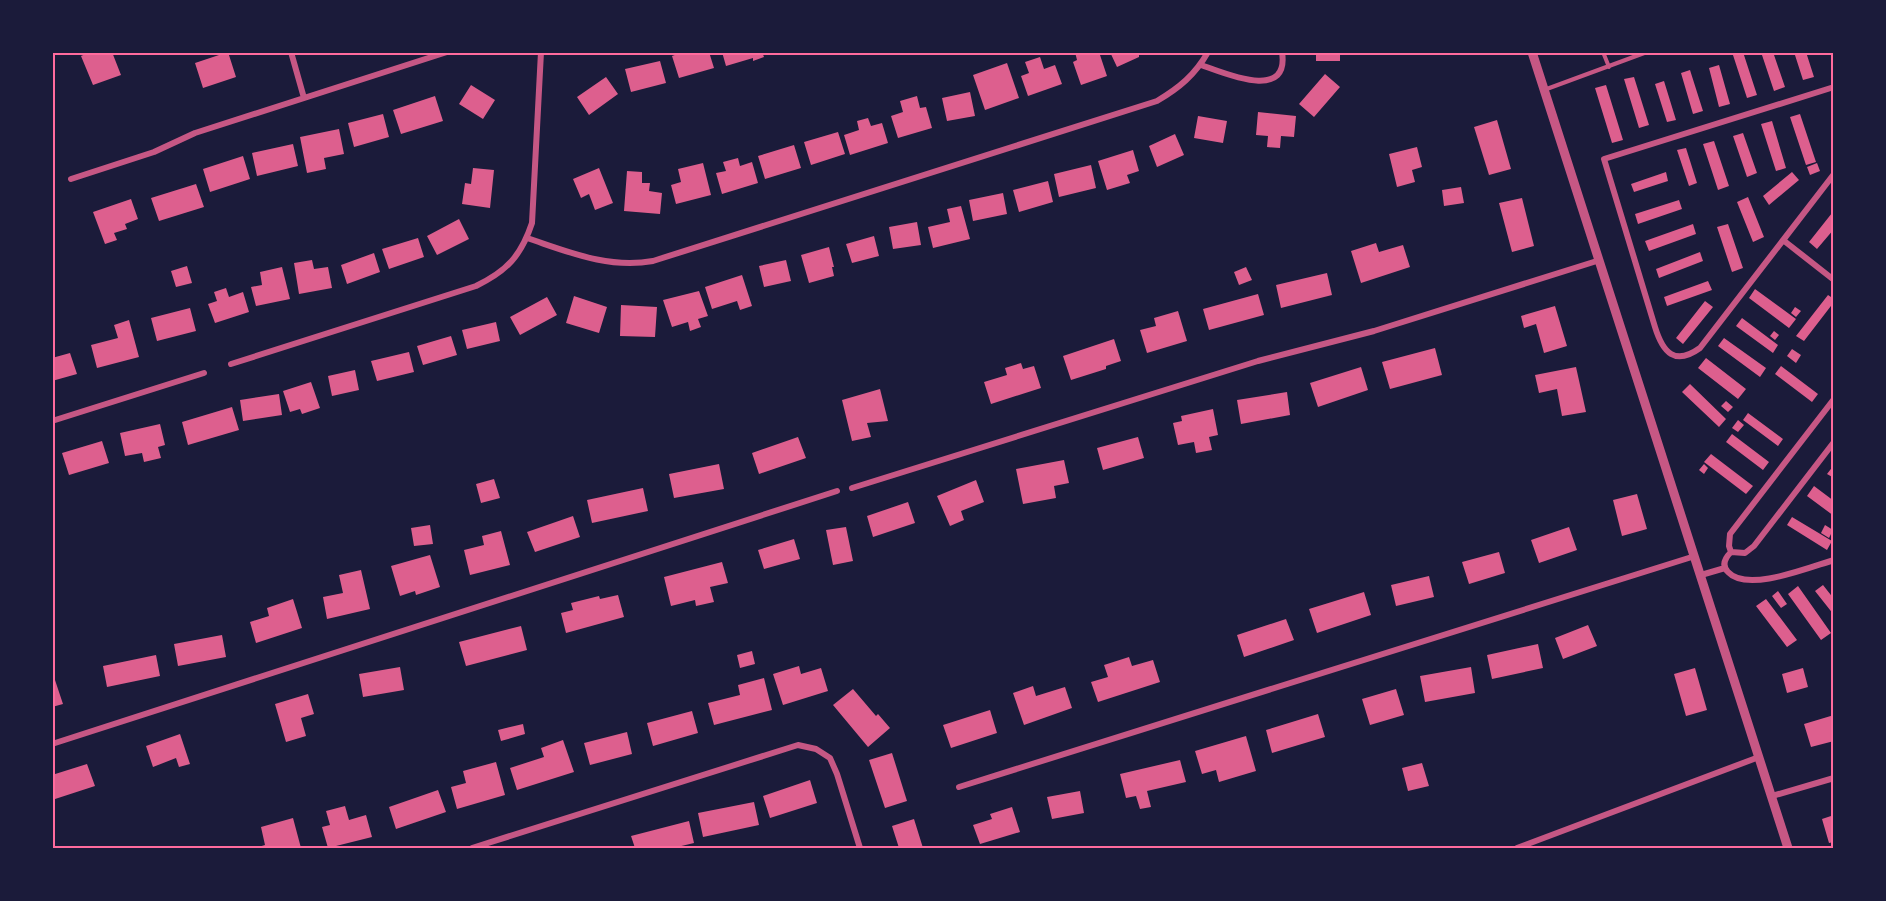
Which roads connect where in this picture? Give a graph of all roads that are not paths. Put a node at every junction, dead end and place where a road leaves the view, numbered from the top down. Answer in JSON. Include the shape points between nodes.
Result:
{"nodes":[{"id":1,"x":291,"y":52,"type":"edge"},
{"id":2,"x":447,"y":52,"type":"edge"},
{"id":3,"x":541,"y":52,"type":"edge"},
{"id":4,"x":1208,"y":52,"type":"edge"},
{"id":5,"x":1282,"y":52,"type":"edge"},
{"id":6,"x":1532,"y":52,"type":"edge"},
{"id":7,"x":1603,"y":52,"type":"edge"},
{"id":8,"x":1647,"y":52,"type":"edge"},
{"id":9,"x":1201,"y":65,"type":"junction"},
{"id":10,"x":1609,"y":67,"type":"junction"},
{"id":11,"x":1833,"y":87,"type":"edge"},
{"id":12,"x":1544,"y":90,"type":"junction"},
{"id":13,"x":304,"y":98,"type":"junction"},
{"id":14,"x":1833,"y":174,"type":"edge"},
{"id":15,"x":71,"y":179,"type":"dead end"},
{"id":16,"x":528,"y":238,"type":"junction"},
{"id":17,"x":1783,"y":240,"type":"junction"},
{"id":18,"x":1600,"y":260,"type":"junction"},
{"id":19,"x":1833,"y":280,"type":"edge"},
{"id":20,"x":231,"y":364,"type":"dead end"},
{"id":21,"x":204,"y":373,"type":"dead end"},
{"id":22,"x":1833,"y":399,"type":"edge"},
{"id":23,"x":52,"y":421,"type":"edge"},
{"id":24,"x":1833,"y":442,"type":"edge"},
{"id":25,"x":852,"y":488,"type":"dead end"},
{"id":26,"x":837,"y":491,"type":"dead end"},
{"id":27,"x":1731,"y":552,"type":"junction"},
{"id":28,"x":1695,"y":556,"type":"junction"},
{"id":29,"x":1833,"y":560,"type":"edge"},
{"id":30,"x":1725,"y":568,"type":"junction"},
{"id":31,"x":1701,"y":575,"type":"junction"},
{"id":32,"x":52,"y":744,"type":"edge"},
{"id":33,"x":1759,"y":757,"type":"junction"},
{"id":34,"x":1833,"y":778,"type":"edge"},
{"id":35,"x":959,"y":787,"type":"dead end"},
{"id":36,"x":1772,"y":796,"type":"junction"},
{"id":37,"x":472,"y":849,"type":"edge"},
{"id":38,"x":860,"y":849,"type":"edge"},
{"id":39,"x":1517,"y":849,"type":"edge"},
{"id":40,"x":1788,"y":849,"type":"edge"}],
"edges":[{"from":1,"to":13,"type":"street"},
{"from":2,"to":13,"type":"street"},
{"from":3,"to":16,"type":"street","via":[[534,208]]},
{"from":4,"to":9,"type":"street"},
{"from":5,"to":9,"type":"street","via":[[1279,72],[1265,81],[1250,81]]},
{"from":6,"to":12,"type":"street"},
{"from":7,"to":10,"type":"lane"},
{"from":8,"to":10,"type":"lane"},
{"from":9,"to":16,"type":"street","via":[[1174,91],[1157,101],[652,261],[601,262]]},
{"from":10,"to":12,"type":"lane"},
{"from":11,"to":17,"type":"street","via":[[1604,159],[1658,336],[1675,356],[1700,348]]},
{"from":12,"to":18,"type":"street"},
{"from":13,"to":15,"type":"street"},
{"from":14,"to":17,"type":"street"},
{"from":16,"to":20,"type":"street","via":[[507,267],[476,286]]},
{"from":17,"to":19,"type":"street"},
{"from":18,"to":25,"type":"street","via":[[1374,331],[1258,361]]},
{"from":18,"to":28,"type":"street"},
{"from":21,"to":23,"type":"street"},
{"from":22,"to":27,"type":"street","via":[[1730,534]]},
{"from":24,"to":27,"type":"street","via":[[1754,546],[1744,553]]},
{"from":26,"to":32,"type":"street"},
{"from":27,"to":30,"type":"street"},
{"from":28,"to":31,"type":"street"},
{"from":28,"to":35,"type":"street"},
{"from":29,"to":30,"type":"street","via":[[1764,579],[1742,580]]},
{"from":30,"to":31,"type":"street"},
{"from":31,"to":33,"type":"street"},
{"from":33,"to":36,"type":"street"},
{"from":33,"to":39,"type":"street"},
{"from":34,"to":36,"type":"street"},
{"from":36,"to":40,"type":"street"},
{"from":37,"to":38,"type":"street","via":[[798,745],[816,749],[830,759]]}]}
